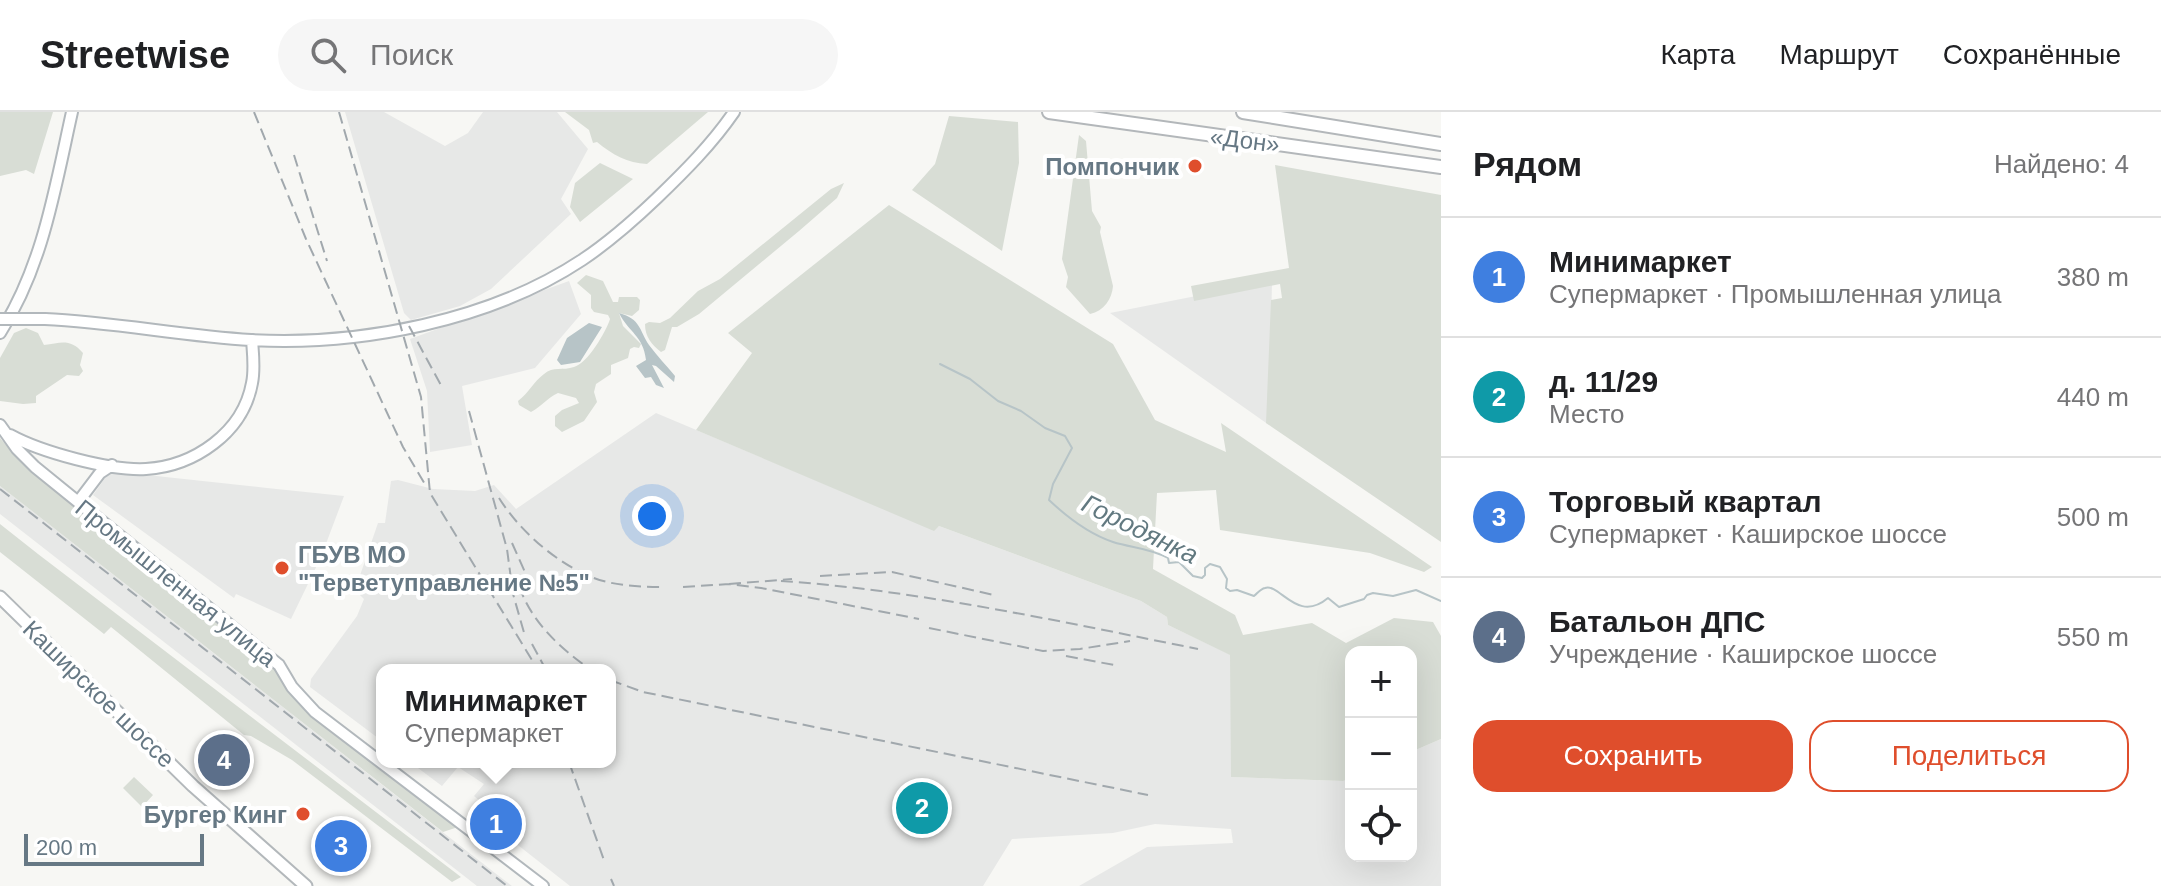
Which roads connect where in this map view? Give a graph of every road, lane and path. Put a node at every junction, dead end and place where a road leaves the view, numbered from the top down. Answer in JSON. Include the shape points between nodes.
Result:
{"nodes":[{"id":1,"x":72,"y":112,"type":"edge"},
{"id":2,"x":734,"y":112,"type":"edge"},
{"id":3,"x":1049,"y":112,"type":"edge"},
{"id":4,"x":1243,"y":112,"type":"edge"},
{"id":5,"x":1441,"y":144,"type":"edge"},
{"id":6,"x":1441,"y":167,"type":"edge"},
{"id":7,"x":0,"y":319,"type":"edge"},
{"id":8,"x":0,"y":333,"type":"edge"},
{"id":9,"x":252,"y":340,"type":"junction"},
{"id":10,"x":2,"y":429,"type":"edge"},
{"id":11,"x":112,"y":465,"type":"junction"},
{"id":12,"x":78,"y":502,"type":"junction"},
{"id":13,"x":0,"y":597,"type":"edge"},
{"id":14,"x":0,"y":606,"type":"edge"},
{"id":15,"x":376,"y":759,"type":"edge"},
{"id":16,"x":388,"y":768,"type":"edge"},
{"id":17,"x":294,"y":886,"type":"edge"},
{"id":18,"x":306,"y":886,"type":"edge"},
{"id":19,"x":543,"y":886,"type":"edge"}],
"edges":[{"from":1,"to":8,"type":"street","via":[[39,251]]},
{"from":2,"to":9,"type":"street","via":[[632,222],[537,285],[402,331]]},
{"from":3,"to":6,"type":"highway","name":"«Дон»"},
{"from":4,"to":5,"type":"highway","name":"«Дон»"},
{"from":7,"to":9,"type":"street","bridge":true},
{"from":9,"to":11,"type":"street","via":[[247,400],[216,442],[167,466]]},
{"from":10,"to":11,"type":"street","via":[[38,448]]},
{"from":10,"to":12,"type":"street","name":"Промышленная улица","via":[[22,455]]},
{"from":11,"to":12,"type":"street"},
{"from":12,"to":15,"type":"street","name":"Промышленная улица","via":[[279,665],[315,712]]},
{"from":13,"to":18,"type":"main road","name":"Каширское шоссе","via":[[193,786]]},
{"from":14,"to":17,"type":"main road","name":"Каширское шоссе","via":[[187,790]]},
{"from":16,"to":19,"type":"street","name":"Промышленная улица"}]}
